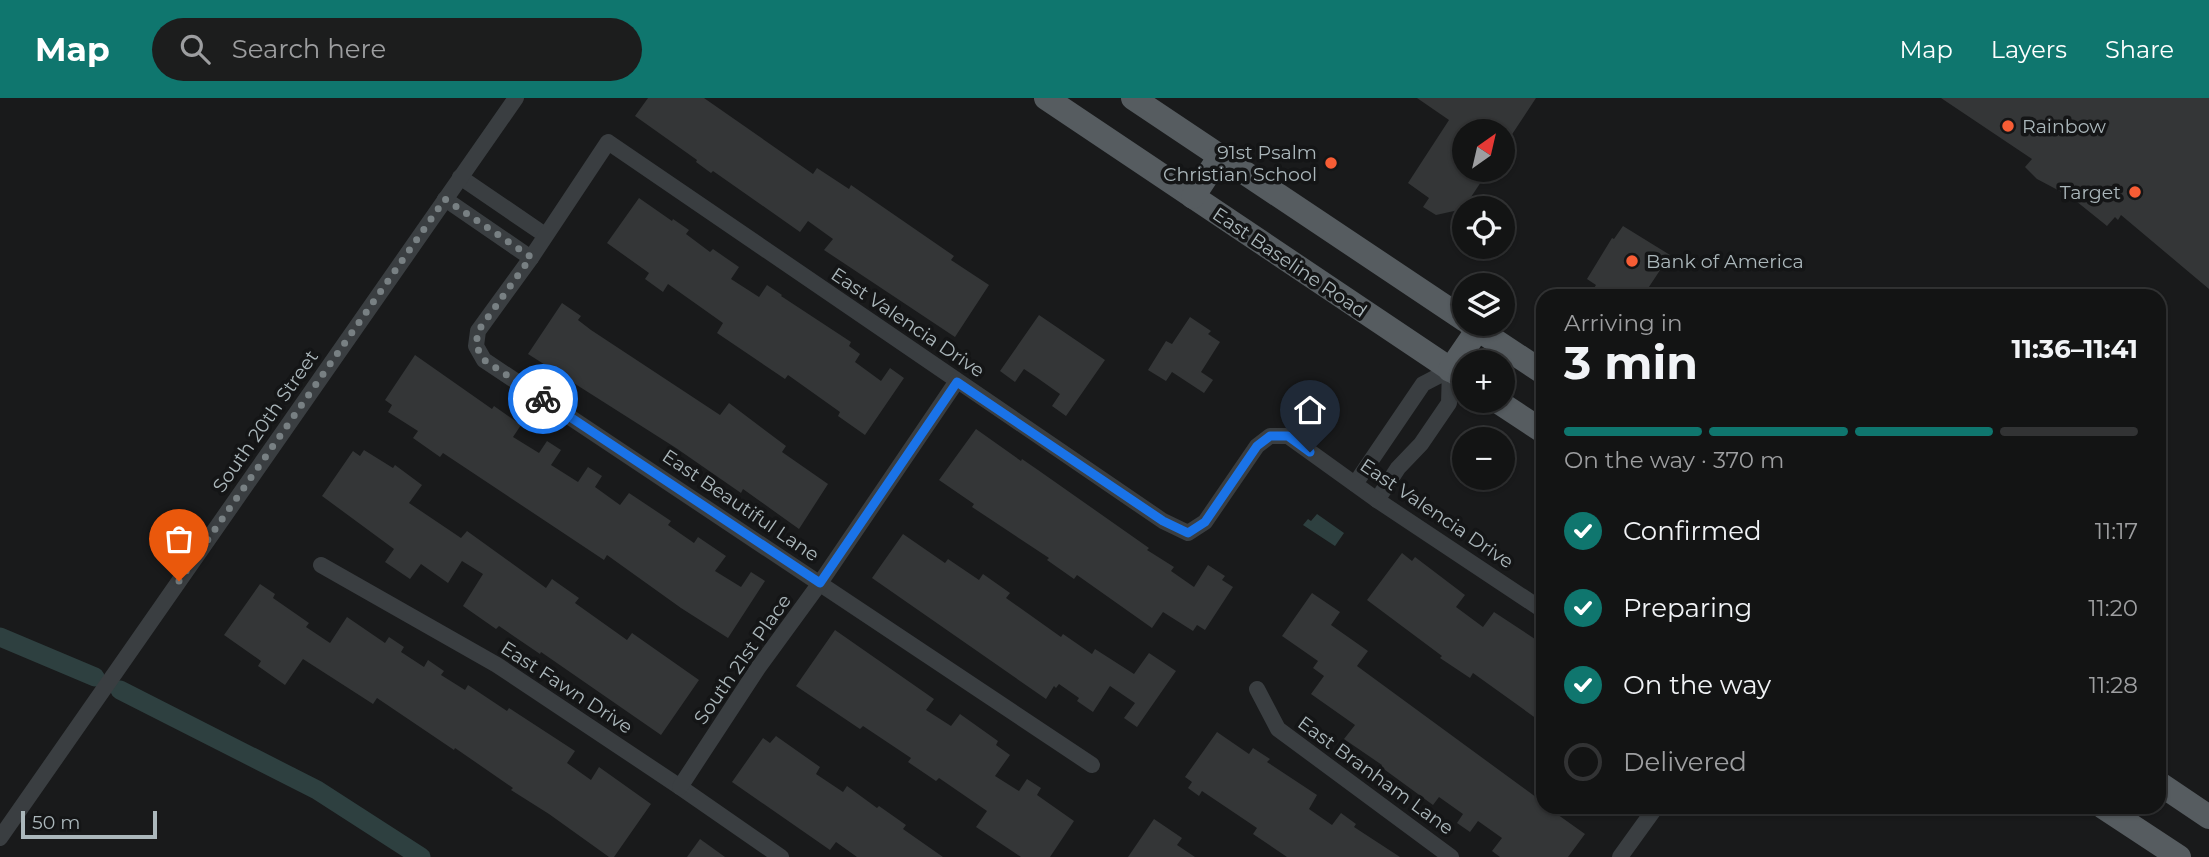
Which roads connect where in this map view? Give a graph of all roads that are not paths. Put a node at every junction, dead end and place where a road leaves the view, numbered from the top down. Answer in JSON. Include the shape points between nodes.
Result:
{"nodes":[{"id":1,"x":516,"y":98,"type":"edge"},
{"id":2,"x":1046,"y":98,"type":"edge"},
{"id":3,"x":1133,"y":98,"type":"edge"},
{"id":4,"x":1220,"y":156,"type":"junction"},
{"id":5,"x":460,"y":177,"type":"junction"},
{"id":6,"x":1192,"y":197,"type":"junction"},
{"id":7,"x":445,"y":199,"type":"junction"},
{"id":8,"x":545,"y":235,"type":"junction"},
{"id":9,"x":531,"y":257,"type":"junction"},
{"id":10,"x":1452,"y":311,"type":"edge"},
{"id":11,"x":1489,"y":336,"type":"edge"},
{"id":12,"x":1536,"y":368,"type":"edge"},
{"id":13,"x":1452,"y":370,"type":"edge"},
{"id":14,"x":1452,"y":376,"type":"edge"},
{"id":15,"x":957,"y":382,"type":"junction"},
{"id":16,"x":1452,"y":393,"type":"edge"},
{"id":17,"x":1515,"y":413,"type":"edge"},
{"id":18,"x":1536,"y":427,"type":"edge"},
{"id":19,"x":1355,"y":484,"type":"junction"},
{"id":20,"x":1377,"y":500,"type":"junction"},
{"id":21,"x":321,"y":565,"type":"dead end"},
{"id":22,"x":820,"y":583,"type":"junction"},
{"id":23,"x":1536,"y":606,"type":"edge"},
{"id":24,"x":1257,"y":689,"type":"dead end"},
{"id":25,"x":1092,"y":765,"type":"dead end"},
{"id":26,"x":680,"y":787,"type":"junction"},
{"id":27,"x":2166,"y":788,"type":"edge"},
{"id":28,"x":1651,"y":814,"type":"edge"},
{"id":29,"x":2114,"y":814,"type":"edge"},
{"id":30,"x":2209,"y":817,"type":"edge"},
{"id":31,"x":0,"y":838,"type":"edge"},
{"id":32,"x":781,"y":857,"type":"edge"},
{"id":33,"x":1451,"y":857,"type":"edge"},
{"id":34,"x":1620,"y":857,"type":"edge"},
{"id":35,"x":2179,"y":857,"type":"edge"}],
"edges":[{"from":1,"to":5,"type":"street","name":"South 20th Street"},
{"from":2,"to":6,"type":"main road","name":"East Baseline Road"},
{"from":3,"to":4,"type":"main road"},
{"from":4,"to":6,"type":"main road"},
{"from":4,"to":10,"type":"main road"},
{"from":5,"to":7,"type":"street","name":"South 20th Street"},
{"from":5,"to":8,"type":"street"},
{"from":6,"to":13,"type":"main road","name":"East Baseline Road"},
{"from":7,"to":9,"type":"street"},
{"from":7,"to":31,"type":"street","name":"South 20th Street"},
{"from":8,"to":9,"type":"street"},
{"from":8,"to":15,"type":"street","name":"East Valencia Drive","via":[[608,142]]},
{"from":9,"to":22,"type":"street","name":"East Beautiful Lane","via":[[478,331],[476,346],[484,360]]},
{"from":11,"to":12,"type":"main road"},
{"from":14,"to":19,"type":"street","via":[[1423,384]]},
{"from":15,"to":19,"type":"street","name":"East Valencia Drive","via":[[1163,521],[1188,533],[1205,522],[1257,446],[1270,436],[1288,436]]},
{"from":15,"to":22,"type":"street","name":"South 21st Place"},
{"from":16,"to":20,"type":"street","via":[[1421,444]]},
{"from":17,"to":18,"type":"main road"},
{"from":19,"to":20,"type":"street","name":"East Valencia Drive"},
{"from":20,"to":23,"type":"street","name":"East Valencia Drive"},
{"from":21,"to":26,"type":"street","name":"East Fawn Drive","via":[[497,665]]},
{"from":22,"to":25,"type":"street","name":"East Beautiful Lane"},
{"from":22,"to":26,"type":"street","name":"South 21st Place"},
{"from":24,"to":33,"type":"street","name":"East Branham Lane","via":[[1278,729]]},
{"from":26,"to":32,"type":"street","name":"East Fawn Drive"},
{"from":27,"to":30,"type":"main road"},
{"from":28,"to":34,"type":"street"},
{"from":29,"to":35,"type":"main road"}]}
